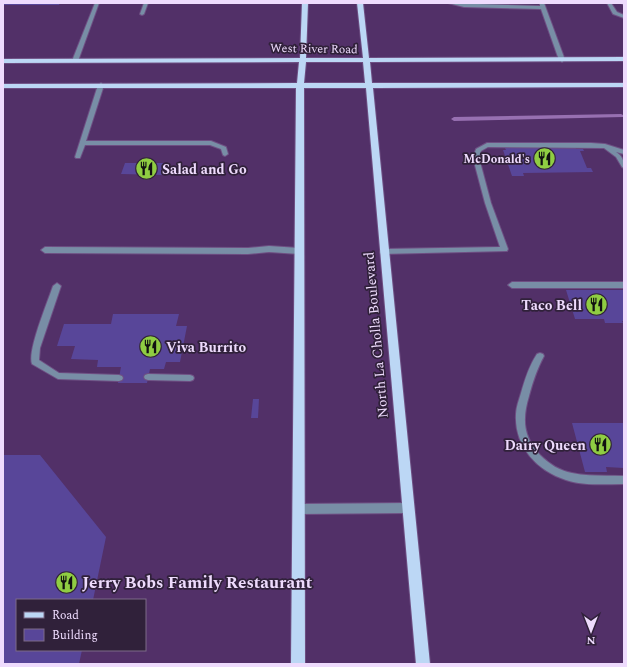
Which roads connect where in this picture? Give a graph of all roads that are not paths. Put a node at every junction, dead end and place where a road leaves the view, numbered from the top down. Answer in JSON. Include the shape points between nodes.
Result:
{"nodes":[{"id":1,"x":97,"y":3,"type":"edge"},
{"id":2,"x":146,"y":3,"type":"edge"},
{"id":3,"x":305,"y":3,"type":"edge"},
{"id":4,"x":360,"y":3,"type":"edge"},
{"id":5,"x":450,"y":3,"type":"edge"},
{"id":6,"x":609,"y":3,"type":"edge"},
{"id":7,"x":543,"y":5,"type":"edge"},
{"id":8,"x":142,"y":14,"type":"dead end"},
{"id":9,"x":624,"y":17,"type":"edge"},
{"id":10,"x":303,"y":59,"type":"junction"},
{"id":11,"x":624,"y":59,"type":"edge"},
{"id":12,"x":366,"y":60,"type":"junction"},
{"id":13,"x":562,"y":60,"type":"junction"},
{"id":14,"x":3,"y":61,"type":"edge"},
{"id":15,"x":75,"y":61,"type":"junction"},
{"id":16,"x":101,"y":85,"type":"junction"},
{"id":17,"x":624,"y":85,"type":"edge"},
{"id":18,"x":3,"y":86,"type":"edge"},
{"id":19,"x":300,"y":86,"type":"junction"},
{"id":20,"x":369,"y":86,"type":"junction"},
{"id":21,"x":83,"y":143,"type":"junction"},
{"id":22,"x":605,"y":146,"type":"junction"},
{"id":23,"x":624,"y":152,"type":"edge"},
{"id":24,"x":225,"y":154,"type":"dead end"},
{"id":25,"x":78,"y":157,"type":"dead end"},
{"id":26,"x":624,"y":166,"type":"edge"},
{"id":27,"x":45,"y":250,"type":"dead end"},
{"id":28,"x":299,"y":251,"type":"junction"},
{"id":29,"x":384,"y":252,"type":"junction"},
{"id":30,"x":512,"y":285,"type":"dead end"},
{"id":31,"x":624,"y":285,"type":"edge"},
{"id":32,"x":57,"y":286,"type":"dead end"},
{"id":33,"x":540,"y":356,"type":"dead end"},
{"id":34,"x":148,"y":377,"type":"dead end"},
{"id":35,"x":119,"y":378,"type":"dead end"},
{"id":36,"x":190,"y":378,"type":"dead end"},
{"id":37,"x":624,"y":480,"type":"edge"},
{"id":38,"x":408,"y":508,"type":"junction"},
{"id":39,"x":298,"y":509,"type":"junction"},
{"id":40,"x":298,"y":664,"type":"edge"},
{"id":41,"x":423,"y":664,"type":"edge"}],
"edges":[{"from":1,"to":15,"type":"lane"},
{"from":2,"to":8,"type":"lane"},
{"from":3,"to":10,"type":"main road"},
{"from":4,"to":12,"type":"main road","name":"North La Cholla Boulevard"},
{"from":5,"to":7,"type":"lane","via":[[464,6]]},
{"from":6,"to":9,"type":"lane","via":[[614,13]]},
{"from":7,"to":13,"type":"lane"},
{"from":10,"to":12,"type":"main road","name":"West River Road"},
{"from":10,"to":15,"type":"main road","name":"West River Road"},
{"from":10,"to":19,"type":"main road"},
{"from":11,"to":13,"type":"main road","name":"West River Road"},
{"from":12,"to":13,"type":"main road","name":"West River Road"},
{"from":12,"to":20,"type":"main road","name":"North La Cholla Boulevard"},
{"from":14,"to":15,"type":"main road","name":"West River Road"},
{"from":16,"to":18,"type":"main road"},
{"from":16,"to":19,"type":"main road"},
{"from":16,"to":21,"type":"lane"},
{"from":17,"to":20,"type":"main road"},
{"from":19,"to":20,"type":"main road"},
{"from":19,"to":28,"type":"main road"},
{"from":20,"to":29,"type":"main road","name":"North La Cholla Boulevard"},
{"from":21,"to":24,"type":"lane","via":[[211,143],[224,148]]},
{"from":21,"to":25,"type":"lane"},
{"from":22,"to":23,"type":"lane"},
{"from":22,"to":26,"type":"lane","via":[[618,156]]},
{"from":22,"to":29,"type":"lane","via":[[487,145],[478,150],[476,158],[504,249]]},
{"from":27,"to":28,"type":"lane"},
{"from":28,"to":39,"type":"main road"},
{"from":29,"to":38,"type":"main road","name":"North La Cholla Boulevard"},
{"from":30,"to":31,"type":"lane"},
{"from":32,"to":35,"type":"lane","via":[[36,348],[35,362],[58,376]]},
{"from":33,"to":37,"type":"lane","via":[[531,370],[520,415],[528,448],[536,459],[549,469],[567,476]]},
{"from":34,"to":36,"type":"lane"},
{"from":38,"to":39,"type":"lane"},
{"from":38,"to":41,"type":"main road","name":"North La Cholla Boulevard"},
{"from":39,"to":40,"type":"main road"}]}
